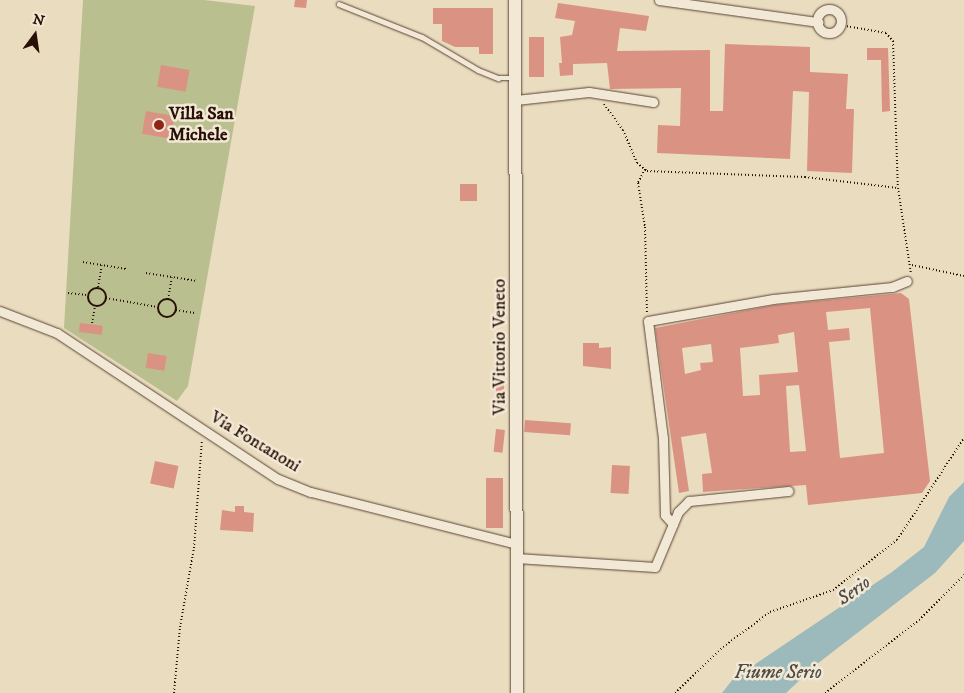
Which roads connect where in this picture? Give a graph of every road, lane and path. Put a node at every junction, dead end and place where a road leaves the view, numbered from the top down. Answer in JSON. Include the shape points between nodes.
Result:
{"nodes":[{"id":1,"x":515,"y":0,"type":"edge"},
{"id":2,"x":659,"y":0,"type":"edge"},
{"id":3,"x":339,"y":4,"type":"dead end"},
{"id":4,"x":818,"y":22,"type":"junction"},
{"id":5,"x":840,"y":25,"type":"junction"},
{"id":6,"x":516,"y":78,"type":"junction"},
{"id":7,"x":588,"y":92,"type":"junction"},
{"id":8,"x":516,"y":100,"type":"junction"},
{"id":9,"x":653,"y":102,"type":"dead end"},
{"id":10,"x":645,"y":170,"type":"junction"},
{"id":11,"x":898,"y":188,"type":"junction"},
{"id":12,"x":88,"y":259,"type":"dead end"},
{"id":13,"x":102,"y":265,"type":"junction"},
{"id":14,"x":912,"y":265,"type":"junction"},
{"id":15,"x":126,"y":269,"type":"dead end"},
{"id":16,"x":146,"y":273,"type":"dead end"},
{"id":17,"x":179,"y":274,"type":"dead end"},
{"id":18,"x":964,"y":276,"type":"edge"},
{"id":19,"x":172,"y":277,"type":"junction"},
{"id":20,"x":179,"y":278,"type":"junction"},
{"id":21,"x":197,"y":281,"type":"dead end"},
{"id":22,"x":907,"y":281,"type":"joint"},
{"id":23,"x":98,"y":287,"type":"junction"},
{"id":24,"x":68,"y":293,"type":"dead end"},
{"id":25,"x":87,"y":295,"type":"junction"},
{"id":26,"x":106,"y":298,"type":"junction"},
{"id":27,"x":168,"y":299,"type":"junction"},
{"id":28,"x":95,"y":306,"type":"junction"},
{"id":29,"x":157,"y":307,"type":"junction"},
{"id":30,"x":0,"y":310,"type":"edge"},
{"id":31,"x":176,"y":310,"type":"junction"},
{"id":32,"x":195,"y":313,"type":"dead end"},
{"id":33,"x":648,"y":321,"type":"junction"},
{"id":34,"x":92,"y":323,"type":"dead end"},
{"id":35,"x":202,"y":430,"type":"junction"},
{"id":36,"x":964,"y":438,"type":"edge"},
{"id":37,"x":788,"y":491,"type":"dead end"},
{"id":38,"x":673,"y":524,"type":"junction"},
{"id":39,"x":517,"y":544,"type":"junction"},
{"id":40,"x":516,"y":558,"type":"junction"},
{"id":41,"x":964,"y":575,"type":"edge"},
{"id":42,"x":174,"y":693,"type":"edge"},
{"id":43,"x":517,"y":693,"type":"edge"},
{"id":44,"x":675,"y":693,"type":"edge"},
{"id":45,"x":825,"y":693,"type":"edge"}],
"edges":[{"from":1,"to":6,"type":"main road","name":"Via Vittorio Veneto"},
{"from":2,"to":4,"type":"street"},
{"from":3,"to":6,"type":"lane","via":[[422,36],[478,70],[498,78]]},
{"from":4,"to":5,"type":"street","via":[[821,29],[828,32]]},
{"from":4,"to":5,"type":"street","via":[[822,12],[832,9],[839,14]]},
{"from":5,"to":11,"type":"path","via":[[886,33],[893,41]]},
{"from":6,"to":8,"type":"main road","name":"Via Vittorio Veneto"},
{"from":7,"to":8,"type":"street"},
{"from":7,"to":9,"type":"street"},
{"from":7,"to":10,"type":"path","via":[[614,116],[637,163]]},
{"from":8,"to":39,"type":"main road","name":"Via Vittorio Veneto"},
{"from":10,"to":11,"type":"path","via":[[805,176]]},
{"from":10,"to":33,"type":"path","via":[[638,183],[645,227]]},
{"from":11,"to":14,"type":"path"},
{"from":12,"to":13,"type":"path","via":[[85,262]]},
{"from":13,"to":15,"type":"path"},
{"from":13,"to":23,"type":"path"},
{"from":14,"to":18,"type":"path"},
{"from":14,"to":22,"type":"path"},
{"from":16,"to":19,"type":"path"},
{"from":17,"to":20,"type":"path"},
{"from":19,"to":20,"type":"path"},
{"from":19,"to":27,"type":"path"},
{"from":20,"to":21,"type":"path"},
{"from":22,"to":33,"type":"street","via":[[892,287],[773,300]]},
{"from":23,"to":25,"type":"path"},
{"from":23,"to":26,"type":"path"},
{"from":24,"to":25,"type":"path"},
{"from":25,"to":28,"type":"path","via":[[88,302]]},
{"from":26,"to":28,"type":"path","via":[[103,304]]},
{"from":26,"to":29,"type":"path"},
{"from":27,"to":29,"type":"path"},
{"from":27,"to":31,"type":"path","via":[[175,304]]},
{"from":28,"to":34,"type":"path"},
{"from":29,"to":31,"type":"path","via":[[163,317],[173,316]]},
{"from":30,"to":35,"type":"street","name":"Via Fontanoni","via":[[57,333]]},
{"from":31,"to":32,"type":"path"},
{"from":33,"to":38,"type":"street","via":[[663,438],[665,516]]},
{"from":35,"to":39,"type":"street","name":"Via Fontanoni","via":[[291,485]]},
{"from":35,"to":42,"type":"path","via":[[194,548],[180,627]]},
{"from":36,"to":44,"type":"path","via":[[897,540],[833,590],[770,612],[722,647]]},
{"from":37,"to":38,"type":"street","via":[[698,498],[682,506]]},
{"from":38,"to":40,"type":"street","via":[[655,567]]},
{"from":39,"to":40,"type":"main road","name":"Via Vittorio Veneto"},
{"from":40,"to":43,"type":"main road","name":"Via Vittorio Veneto"},
{"from":41,"to":45,"type":"path","via":[[919,620]]}]}
